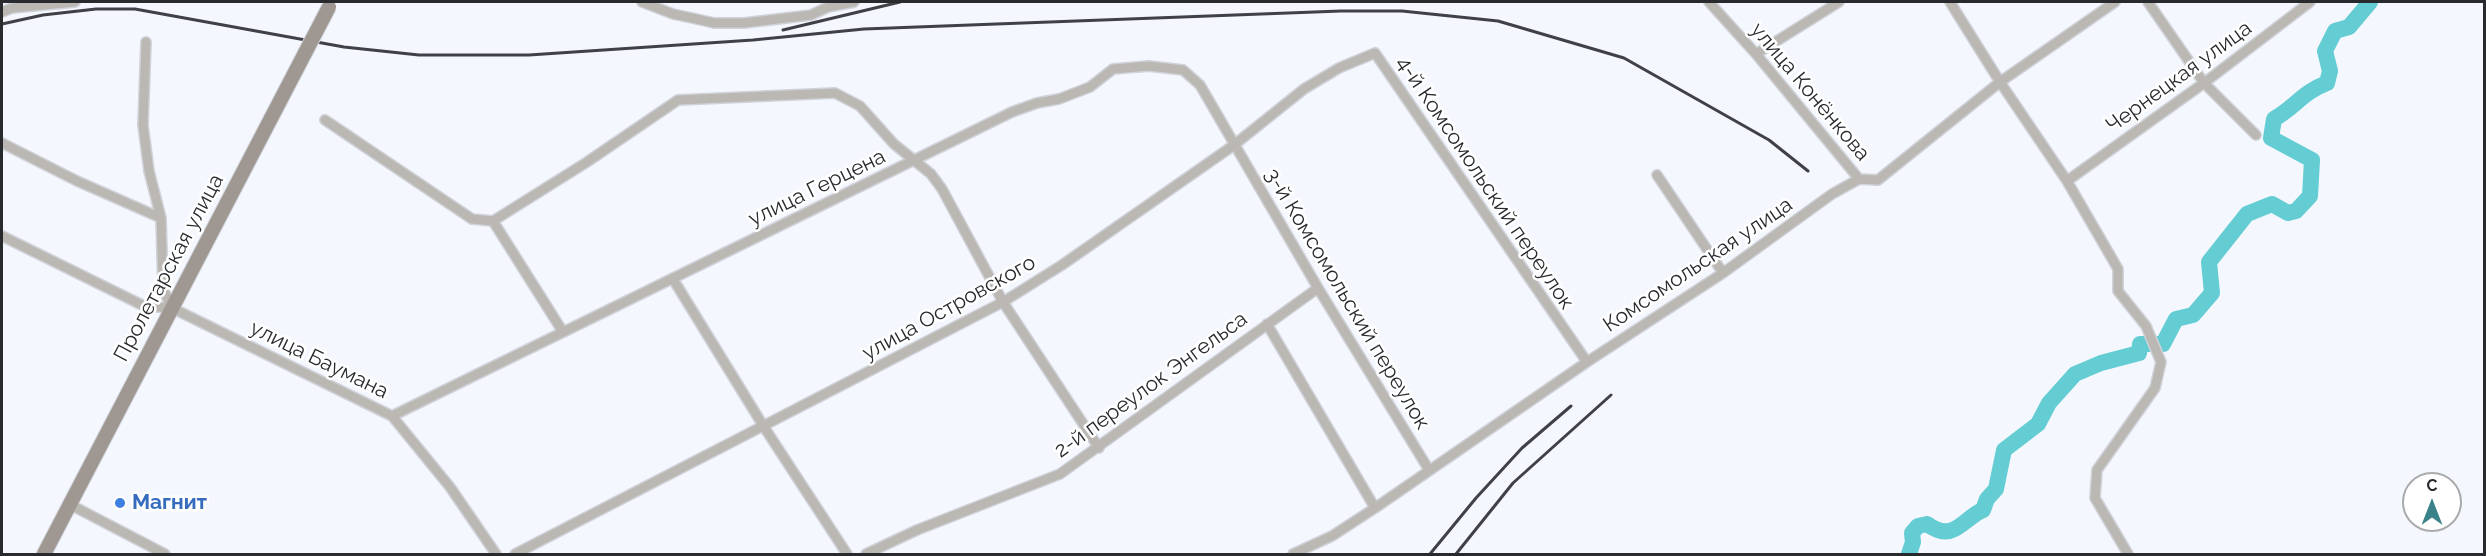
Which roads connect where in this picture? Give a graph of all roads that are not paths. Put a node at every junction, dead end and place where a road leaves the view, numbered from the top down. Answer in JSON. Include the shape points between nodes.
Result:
{"nodes":[{"id":1,"x":75,"y":2,"type":"edge"},
{"id":2,"x":642,"y":2,"type":"edge"},
{"id":3,"x":854,"y":2,"type":"edge"},
{"id":4,"x":1709,"y":2,"type":"edge"},
{"id":5,"x":1839,"y":2,"type":"edge"},
{"id":6,"x":1950,"y":2,"type":"edge"},
{"id":7,"x":2115,"y":2,"type":"edge"},
{"id":8,"x":2148,"y":2,"type":"edge"},
{"id":9,"x":2310,"y":2,"type":"edge"},
{"id":10,"x":331,"y":4,"type":"edge"},
{"id":11,"x":828,"y":4,"type":"edge"},
{"id":12,"x":2,"y":12,"type":"edge"},
{"id":13,"x":146,"y":42,"type":"dead end"},
{"id":14,"x":1375,"y":53,"type":"joint"},
{"id":15,"x":1756,"y":54,"type":"junction"},
{"id":16,"x":2000,"y":82,"type":"junction"},
{"id":17,"x":2204,"y":83,"type":"junction"},
{"id":18,"x":326,"y":120,"type":"dead end"},
{"id":19,"x":2256,"y":135,"type":"dead end"},
{"id":20,"x":2,"y":143,"type":"edge"},
{"id":21,"x":1234,"y":146,"type":"junction"},
{"id":22,"x":913,"y":161,"type":"junction"},
{"id":23,"x":1657,"y":175,"type":"dead end"},
{"id":24,"x":1859,"y":179,"type":"junction"},
{"id":25,"x":2067,"y":181,"type":"junction"},
{"id":26,"x":161,"y":218,"type":"junction"},
{"id":27,"x":493,"y":220,"type":"junction"},
{"id":28,"x":2,"y":236,"type":"edge"},
{"id":29,"x":1723,"y":273,"type":"junction"},
{"id":30,"x":673,"y":279,"type":"junction"},
{"id":31,"x":1318,"y":288,"type":"junction"},
{"id":32,"x":1003,"y":302,"type":"junction"},
{"id":33,"x":172,"y":308,"type":"junction"},
{"id":34,"x":1267,"y":324,"type":"junction"},
{"id":35,"x":563,"y":332,"type":"junction"},
{"id":36,"x":1587,"y":362,"type":"junction"},
{"id":37,"x":392,"y":416,"type":"junction"},
{"id":38,"x":764,"y":428,"type":"junction"},
{"id":39,"x":1099,"y":448,"type":"junction"},
{"id":40,"x":1429,"y":470,"type":"junction"},
{"id":41,"x":69,"y":504,"type":"junction"},
{"id":42,"x":1375,"y":508,"type":"junction"},
{"id":43,"x":45,"y":555,"type":"edge"},
{"id":44,"x":165,"y":555,"type":"edge"},
{"id":45,"x":496,"y":555,"type":"edge"},
{"id":46,"x":515,"y":555,"type":"edge"},
{"id":47,"x":847,"y":555,"type":"edge"},
{"id":48,"x":866,"y":555,"type":"edge"},
{"id":49,"x":1293,"y":555,"type":"edge"},
{"id":50,"x":2127,"y":555,"type":"edge"}],
"edges":[{"from":1,"to":12,"type":"street"},
{"from":2,"to":11,"type":"street","via":[[714,23],[811,15]]},
{"from":3,"to":11,"type":"street"},
{"from":4,"to":15,"type":"street","name":"улица Конёнкова"},
{"from":5,"to":15,"type":"street"},
{"from":6,"to":16,"type":"street"},
{"from":7,"to":16,"type":"street","name":"Комсомольская улица"},
{"from":8,"to":17,"type":"street"},
{"from":9,"to":17,"type":"street","name":"Чернецкая улица"},
{"from":10,"to":33,"type":"main road","name":"Пролетарская улица","bridge":true},
{"from":13,"to":26,"type":"street","via":[[143,125],[148,171]]},
{"from":14,"to":21,"type":"street","name":"улица Островского","via":[[1304,89]]},
{"from":14,"to":36,"type":"street","name":"4-й Комсомольский переулок"},
{"from":15,"to":24,"type":"street","name":"улица Конёнкова"},
{"from":16,"to":24,"type":"street","name":"Комсомольская улица","via":[[1878,180]]},
{"from":16,"to":25,"type":"street"},
{"from":17,"to":19,"type":"street"},
{"from":17,"to":25,"type":"street","name":"Чернецкая улица"},
{"from":18,"to":27,"type":"street","via":[[472,219]]},
{"from":20,"to":26,"type":"street"},
{"from":21,"to":22,"type":"street","name":"улица Герцена","via":[[1200,85],[1183,70],[1149,66],[1113,69],[1090,87],[1012,112]]},
{"from":21,"to":31,"type":"street","name":"3-й Комсомольский переулок"},
{"from":21,"to":32,"type":"street","name":"улица Островского"},
{"from":22,"to":27,"type":"street","via":[[860,106],[835,93],[678,100]]},
{"from":22,"to":30,"type":"street","name":"улица Герцена"},
{"from":22,"to":32,"type":"street","via":[[931,174],[942,189]]},
{"from":23,"to":29,"type":"street"},
{"from":24,"to":29,"type":"street","name":"Комсомольская улица","via":[[1832,194]]},
{"from":25,"to":50,"type":"street","via":[[2118,269],[2118,291],[2146,327],[2161,362],[2155,388],[2097,470],[2095,498]]},
{"from":26,"to":33,"type":"street","via":[[163,289]]},
{"from":27,"to":35,"type":"street"},
{"from":28,"to":33,"type":"street","via":[[144,306]]},
{"from":29,"to":36,"type":"street","name":"Комсомольская улица"},
{"from":30,"to":35,"type":"street","name":"улица Герцена"},
{"from":30,"to":38,"type":"street"},
{"from":31,"to":34,"type":"street","name":"2-й переулок Энгельса"},
{"from":31,"to":40,"type":"street","name":"3-й Комсомольский переулок"},
{"from":32,"to":38,"type":"street","name":"улица Островского"},
{"from":32,"to":39,"type":"street"},
{"from":33,"to":37,"type":"street","name":"улица Баумана"},
{"from":33,"to":41,"type":"main road","name":"Пролетарская улица"},
{"from":34,"to":39,"type":"street","name":"2-й переулок Энгельса"},
{"from":34,"to":42,"type":"street"},
{"from":35,"to":37,"type":"street","name":"улица Герцена"},
{"from":36,"to":40,"type":"street","name":"Комсомольская улица"},
{"from":37,"to":45,"type":"street","name":"улица Баумана","via":[[450,487]]},
{"from":38,"to":46,"type":"street","name":"улица Островского"},
{"from":38,"to":47,"type":"street"},
{"from":39,"to":48,"type":"street","name":"2-й переулок Энгельса","via":[[1060,474],[917,530]]},
{"from":40,"to":42,"type":"street","name":"Комсомольская улица"},
{"from":41,"to":43,"type":"main road","name":"Пролетарская улица"},
{"from":41,"to":44,"type":"street"},
{"from":42,"to":49,"type":"street","name":"Комсомольская улица"}]}
